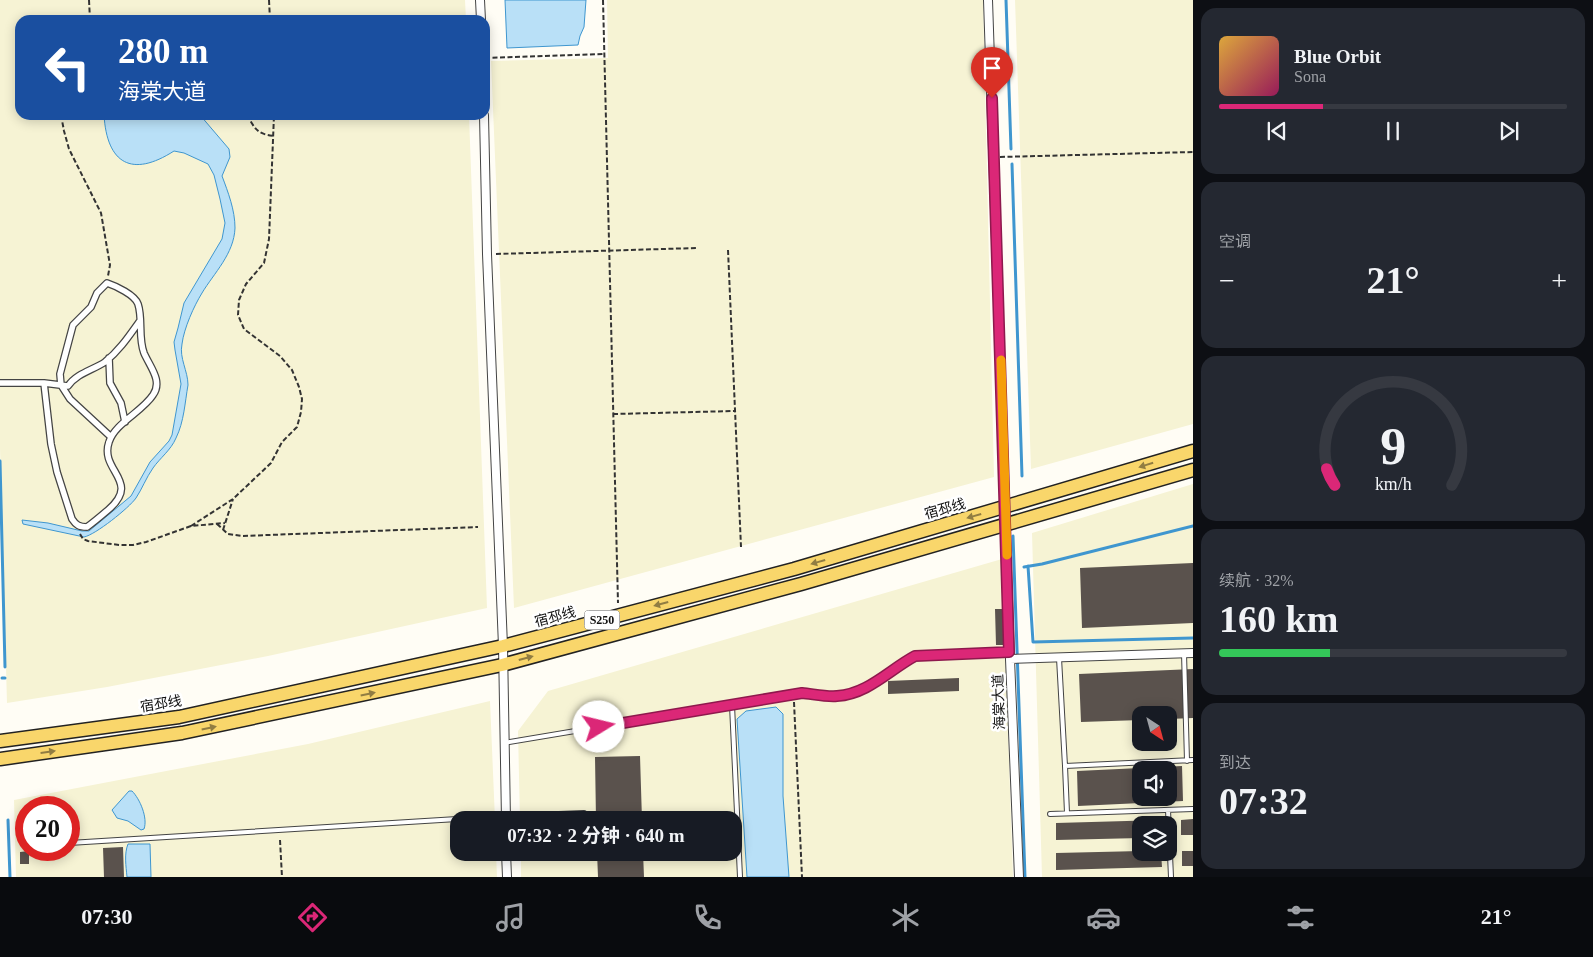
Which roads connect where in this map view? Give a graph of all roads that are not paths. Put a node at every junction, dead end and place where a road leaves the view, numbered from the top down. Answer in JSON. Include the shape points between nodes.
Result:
{"nodes":[{"id":1,"x":480,"y":0,"type":"edge"},
{"id":2,"x":988,"y":0,"type":"edge"},
{"id":3,"x":481,"y":15,"type":"edge"},
{"id":4,"x":484,"y":120,"type":"edge"},
{"id":5,"x":140,"y":322,"type":"junction"},
{"id":6,"x":109,"y":358,"type":"junction"},
{"id":7,"x":0,"y":383,"type":"edge"},
{"id":8,"x":44,"y":383,"type":"junction"},
{"id":9,"x":61,"y":385,"type":"junction"},
{"id":10,"x":125,"y":422,"type":"junction"},
{"id":11,"x":111,"y":436,"type":"junction"},
{"id":12,"x":1193,"y":451,"type":"edge"},
{"id":13,"x":1193,"y":470,"type":"edge"},
{"id":14,"x":1006,"y":506,"type":"junction"},
{"id":15,"x":1006,"y":526,"type":"junction"},
{"id":16,"x":503,"y":646,"type":"junction"},
{"id":17,"x":1193,"y":652,"type":"edge"},
{"id":18,"x":1184,"y":653,"type":"junction"},
{"id":19,"x":1010,"y":657,"type":"junction"},
{"id":20,"x":1059,"y":657,"type":"junction"},
{"id":21,"x":502,"y":665,"type":"junction"},
{"id":22,"x":732,"y":705,"type":"junction"},
{"id":23,"x":0,"y":741,"type":"edge"},
{"id":24,"x":504,"y":743,"type":"junction"},
{"id":25,"x":0,"y":759,"type":"edge"},
{"id":26,"x":1193,"y":760,"type":"edge"},
{"id":27,"x":1187,"y":761,"type":"junction"},
{"id":28,"x":1065,"y":766,"type":"junction"},
{"id":29,"x":1193,"y":809,"type":"edge"},
{"id":30,"x":1168,"y":810,"type":"junction"},
{"id":31,"x":506,"y":811,"type":"edge"},
{"id":32,"x":1067,"y":813,"type":"junction"},
{"id":33,"x":1050,"y":814,"type":"dead end"},
{"id":34,"x":450,"y":821,"type":"edge"},
{"id":35,"x":80,"y":842,"type":"edge"},
{"id":36,"x":506,"y":861,"type":"edge"},
{"id":37,"x":507,"y":877,"type":"edge"},
{"id":38,"x":740,"y":877,"type":"edge"},
{"id":39,"x":1019,"y":877,"type":"edge"},
{"id":40,"x":1172,"y":877,"type":"edge"}],
"edges":[{"from":1,"to":3,"type":"street"},
{"from":2,"to":14,"type":"street","name":"海棠大道"},
{"from":4,"to":16,"type":"street"},
{"from":5,"to":6,"type":"street"},
{"from":5,"to":9,"type":"street","via":[[134,298],[107,283],[97,293],[91,307],[73,325],[60,374]]},
{"from":5,"to":10,"type":"street","via":[[143,352],[156,376],[157,386],[153,396]]},
{"from":6,"to":9,"type":"street","via":[[72,380],[68,386]]},
{"from":6,"to":10,"type":"street","via":[[110,383],[121,403]]},
{"from":7,"to":8,"type":"street"},
{"from":8,"to":9,"type":"street"},
{"from":8,"to":11,"type":"street","via":[[50,444],[57,472],[72,519],[81,527],[91,524],[120,496],[121,484],[107,452]]},
{"from":9,"to":11,"type":"street","via":[[70,399]]},
{"from":10,"to":11,"type":"street"},
{"from":12,"to":14,"type":"main road","name":"宿邳线","number":"S250","one_way":true},
{"from":13,"to":15,"type":"main road","number":"S250"},
{"from":14,"to":15,"type":"street","name":"海棠大道"},
{"from":14,"to":16,"type":"main road","name":"宿邳线","number":"S250","one_way":true,"via":[[794,568]]},
{"from":15,"to":19,"type":"street","name":"海棠大道"},
{"from":21,"to":15,"type":"main road","number":"S250","one_way":true},
{"from":16,"to":21,"type":"street"},
{"from":16,"to":23,"type":"main road","name":"宿邳线","number":"S250","via":[[179,717]]},
{"from":17,"to":18,"type":"street"},
{"from":18,"to":20,"type":"street"},
{"from":18,"to":27,"type":"lane"},
{"from":19,"to":20,"type":"street"},
{"from":19,"to":22,"type":"lane","via":[[915,656],[870,687],[853,694],[802,693]]},
{"from":19,"to":39,"type":"street","name":"海棠大道"},
{"from":20,"to":28,"type":"lane"},
{"from":21,"to":24,"type":"street"},
{"from":25,"to":21,"type":"main road","number":"S250","one_way":true,"via":[[182,734]]},
{"from":22,"to":24,"type":"lane"},
{"from":22,"to":38,"type":"lane"},
{"from":24,"to":31,"type":"street"},
{"from":26,"to":27,"type":"lane"},
{"from":27,"to":28,"type":"lane"},
{"from":28,"to":32,"type":"lane"},
{"from":29,"to":30,"type":"lane"},
{"from":30,"to":32,"type":"lane"},
{"from":30,"to":40,"type":"lane"},
{"from":32,"to":33,"type":"lane"},
{"from":34,"to":35,"type":"lane"},
{"from":36,"to":37,"type":"street"}]}
